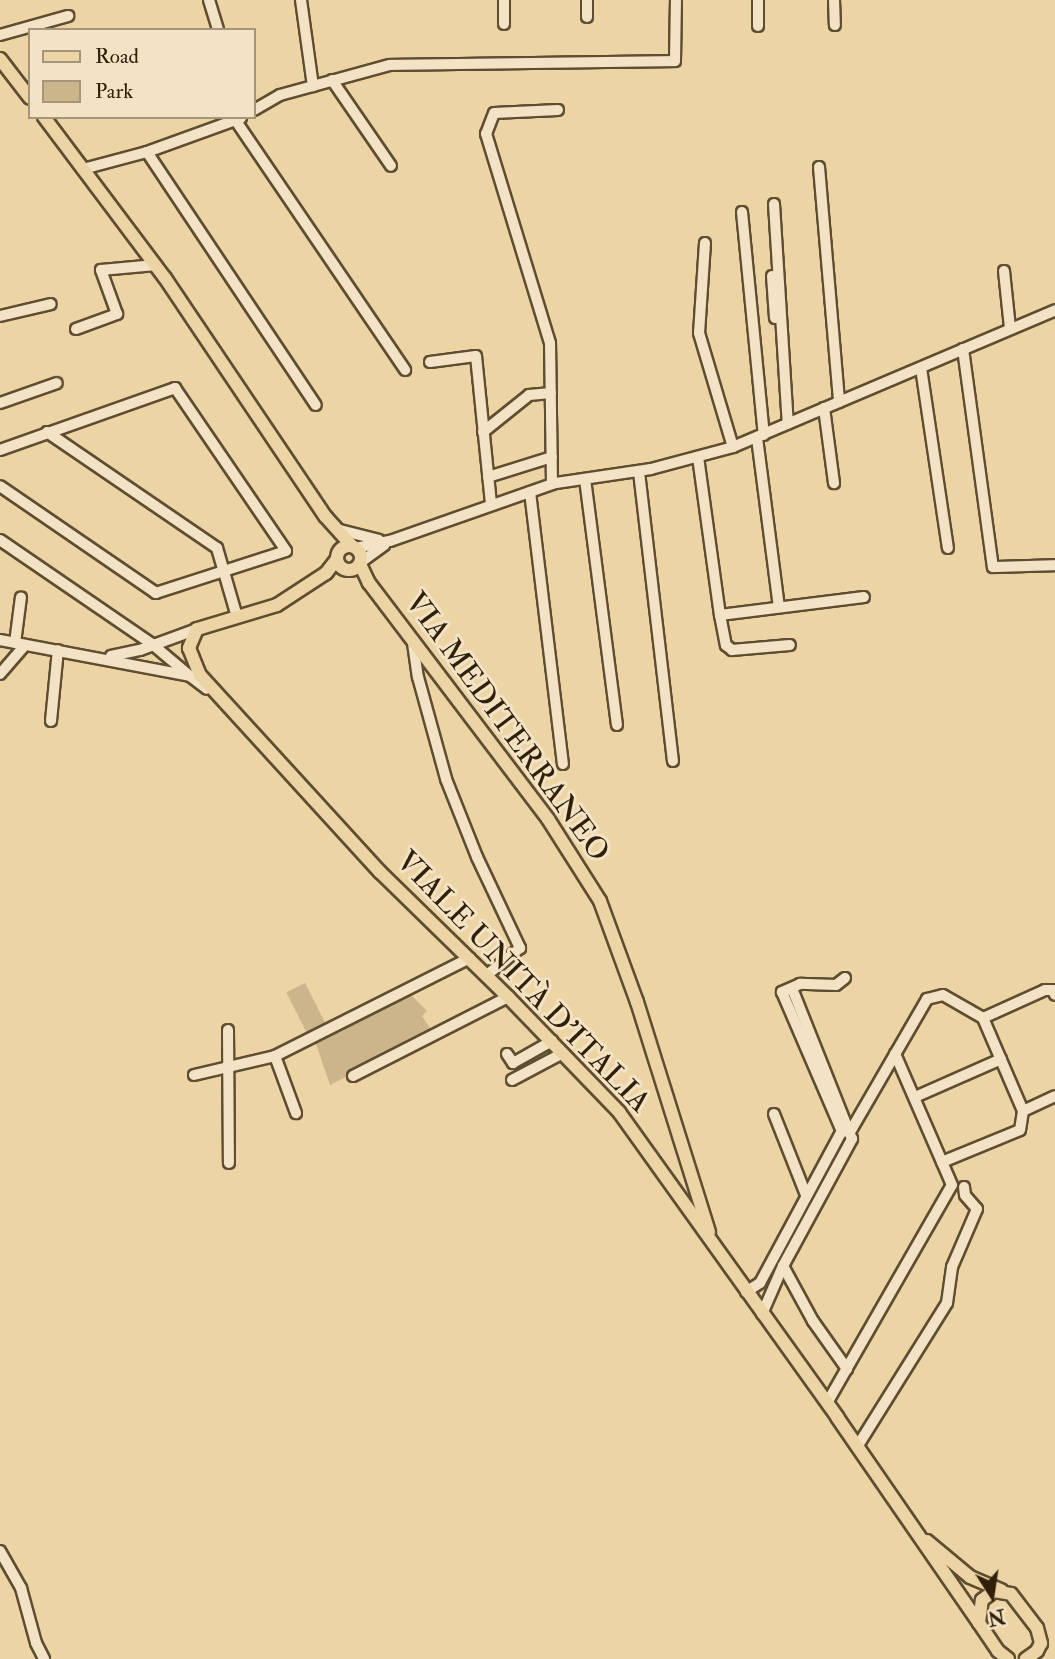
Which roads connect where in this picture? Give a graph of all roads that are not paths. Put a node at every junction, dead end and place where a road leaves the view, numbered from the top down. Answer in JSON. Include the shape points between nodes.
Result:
{"nodes":[{"id":1,"x":209,"y":0,"type":"edge"},
{"id":2,"x":301,"y":0,"type":"edge"},
{"id":3,"x":504,"y":0,"type":"edge"},
{"id":4,"x":587,"y":0,"type":"edge"},
{"id":5,"x":676,"y":0,"type":"edge"},
{"id":6,"x":758,"y":0,"type":"edge"},
{"id":7,"x":834,"y":0,"type":"edge"},
{"id":8,"x":68,"y":16,"type":"dead end"},
{"id":9,"x":587,"y":17,"type":"dead end"},
{"id":10,"x":504,"y":24,"type":"dead end"},
{"id":11,"x":835,"y":25,"type":"dead end"},
{"id":12,"x":758,"y":26,"type":"dead end"},
{"id":13,"x":217,"y":28,"type":"edge"},
{"id":14,"x":0,"y":35,"type":"edge"},
{"id":15,"x":0,"y":59,"type":"edge"},
{"id":16,"x":332,"y":80,"type":"junction"},
{"id":17,"x":313,"y":86,"type":"junction"},
{"id":18,"x":28,"y":96,"type":"edge"},
{"id":19,"x":256,"y":109,"type":"edge"},
{"id":20,"x":558,"y":110,"type":"dead end"},
{"id":21,"x":46,"y":119,"type":"edge"},
{"id":22,"x":239,"y":119,"type":"edge"},
{"id":23,"x":147,"y":152,"type":"junction"},
{"id":24,"x":391,"y":166,"type":"dead end"},
{"id":25,"x":819,"y":167,"type":"dead end"},
{"id":26,"x":83,"y":169,"type":"junction"},
{"id":27,"x":774,"y":204,"type":"dead end"},
{"id":28,"x":742,"y":212,"type":"dead end"},
{"id":29,"x":705,"y":243,"type":"dead end"},
{"id":30,"x":156,"y":265,"type":"junction"},
{"id":31,"x":1004,"y":271,"type":"dead end"},
{"id":32,"x":772,"y":276,"type":"dead end"},
{"id":33,"x":51,"y":304,"type":"dead end"},
{"id":34,"x":1055,"y":310,"type":"edge"},
{"id":35,"x":0,"y":316,"type":"edge"},
{"id":36,"x":1010,"y":328,"type":"junction"},
{"id":37,"x":76,"y":329,"type":"dead end"},
{"id":38,"x":963,"y":349,"type":"junction"},
{"id":39,"x":430,"y":362,"type":"dead end"},
{"id":40,"x":921,"y":368,"type":"junction"},
{"id":41,"x":405,"y":370,"type":"dead end"},
{"id":42,"x":57,"y":383,"type":"dead end"},
{"id":43,"x":551,"y":393,"type":"junction"},
{"id":44,"x":839,"y":402,"type":"junction"},
{"id":45,"x":0,"y":403,"type":"edge"},
{"id":46,"x":316,"y":405,"type":"dead end"},
{"id":47,"x":824,"y":408,"type":"junction"},
{"id":48,"x":785,"y":425,"type":"junction"},
{"id":49,"x":47,"y":432,"type":"junction"},
{"id":50,"x":483,"y":432,"type":"junction"},
{"id":51,"x":761,"y":437,"type":"junction"},
{"id":52,"x":733,"y":447,"type":"junction"},
{"id":53,"x":0,"y":450,"type":"edge"},
{"id":54,"x":552,"y":457,"type":"junction"},
{"id":55,"x":698,"y":457,"type":"junction"},
{"id":56,"x":639,"y":472,"type":"junction"},
{"id":57,"x":488,"y":477,"type":"junction"},
{"id":58,"x":585,"y":479,"type":"junction"},
{"id":59,"x":834,"y":483,"type":"dead end"},
{"id":60,"x":552,"y":484,"type":"junction"},
{"id":61,"x":0,"y":486,"type":"edge"},
{"id":62,"x":530,"y":492,"type":"junction"},
{"id":63,"x":491,"y":504,"type":"junction"},
{"id":64,"x":325,"y":516,"type":"junction"},
{"id":65,"x":335,"y":527,"type":"junction"},
{"id":66,"x":0,"y":540,"type":"edge"},
{"id":67,"x":390,"y":541,"type":"junction"},
{"id":68,"x":354,"y":547,"type":"junction"},
{"id":69,"x":948,"y":548,"type":"dead end"},
{"id":70,"x":338,"y":557,"type":"junction"},
{"id":71,"x":360,"y":563,"type":"junction"},
{"id":72,"x":1055,"y":565,"type":"edge"},
{"id":73,"x":225,"y":571,"type":"junction"},
{"id":74,"x":21,"y":597,"type":"dead end"},
{"id":75,"x":864,"y":597,"type":"dead end"},
{"id":76,"x":779,"y":607,"type":"junction"},
{"id":77,"x":719,"y":615,"type":"junction"},
{"id":78,"x":237,"y":617,"type":"junction"},
{"id":79,"x":197,"y":629,"type":"junction"},
{"id":80,"x":0,"y":640,"type":"edge"},
{"id":81,"x":413,"y":640,"type":"junction"},
{"id":82,"x":20,"y":644,"type":"junction"},
{"id":83,"x":152,"y":644,"type":"junction"},
{"id":84,"x":790,"y":645,"type":"dead end"},
{"id":85,"x":58,"y":650,"type":"junction"},
{"id":86,"x":99,"y":657,"type":"junction"},
{"id":87,"x":431,"y":664,"type":"junction"},
{"id":88,"x":0,"y":674,"type":"edge"},
{"id":89,"x":190,"y":676,"type":"junction"},
{"id":90,"x":418,"y":677,"type":"junction"},
{"id":91,"x":214,"y":693,"type":"junction"},
{"id":92,"x":51,"y":721,"type":"dead end"},
{"id":93,"x":617,"y":725,"type":"dead end"},
{"id":94,"x":673,"y":761,"type":"dead end"},
{"id":95,"x":563,"y":764,"type":"dead end"},
{"id":96,"x":470,"y":958,"type":"junction"},
{"id":97,"x":487,"y":975,"type":"junction"},
{"id":98,"x":845,"y":978,"type":"dead end"},
{"id":99,"x":1055,"y":995,"type":"edge"},
{"id":100,"x":508,"y":997,"type":"junction"},
{"id":101,"x":983,"y":1017,"type":"junction"},
{"id":102,"x":228,"y":1030,"type":"dead end"},
{"id":103,"x":552,"y":1041,"type":"junction"},
{"id":104,"x":563,"y":1053,"type":"junction"},
{"id":105,"x":507,"y":1054,"type":"dead end"},
{"id":106,"x":895,"y":1054,"type":"junction"},
{"id":107,"x":275,"y":1056,"type":"junction"},
{"id":108,"x":1001,"y":1059,"type":"junction"},
{"id":109,"x":228,"y":1067,"type":"junction"},
{"id":110,"x":194,"y":1075,"type":"dead end"},
{"id":111,"x":353,"y":1076,"type":"dead end"},
{"id":112,"x":512,"y":1080,"type":"dead end"},
{"id":113,"x":1055,"y":1096,"type":"edge"},
{"id":114,"x":915,"y":1097,"type":"junction"},
{"id":115,"x":1023,"y":1111,"type":"junction"},
{"id":116,"x":296,"y":1113,"type":"dead end"},
{"id":117,"x":774,"y":1114,"type":"dead end"},
{"id":118,"x":846,"y":1132,"type":"junction"},
{"id":119,"x":942,"y":1162,"type":"junction"},
{"id":120,"x":229,"y":1163,"type":"dead end"},
{"id":121,"x":694,"y":1183,"type":"junction"},
{"id":122,"x":964,"y":1187,"type":"dead end"},
{"id":123,"x":678,"y":1194,"type":"junction"},
{"id":124,"x":805,"y":1194,"type":"junction"},
{"id":125,"x":812,"y":1210,"type":"junction"},
{"id":126,"x":712,"y":1242,"type":"junction"},
{"id":127,"x":783,"y":1266,"type":"junction"},
{"id":128,"x":746,"y":1292,"type":"junction"},
{"id":129,"x":762,"y":1314,"type":"junction"},
{"id":130,"x":847,"y":1369,"type":"junction"},
{"id":131,"x":827,"y":1403,"type":"junction"},
{"id":132,"x":857,"y":1447,"type":"junction"},
{"id":133,"x":909,"y":1523,"type":"junction"},
{"id":134,"x":0,"y":1550,"type":"edge"},
{"id":135,"x":1001,"y":1590,"type":"junction"},
{"id":136,"x":979,"y":1623,"type":"junction"},
{"id":137,"x":1041,"y":1643,"type":"junction"},
{"id":138,"x":1003,"y":1656,"type":"edge"},
{"id":139,"x":44,"y":1659,"type":"edge"},
{"id":140,"x":1026,"y":1659,"type":"edge"},
{"id":141,"x":1042,"y":1659,"type":"edge"}],
"edges":[{"from":1,"to":13,"type":"street"},
{"from":2,"to":17,"type":"street"},
{"from":3,"to":10,"type":"street"},
{"from":4,"to":9,"type":"street"},
{"from":5,"to":16,"type":"street","via":[[675,61],[390,65]]},
{"from":6,"to":12,"type":"street"},
{"from":7,"to":11,"type":"street"},
{"from":8,"to":14,"type":"street"},
{"from":15,"to":18,"type":"main road"},
{"from":16,"to":17,"type":"street"},
{"from":16,"to":24,"type":"street"},
{"from":17,"to":19,"type":"street","via":[[280,94]]},
{"from":20,"to":43,"type":"street","via":[[494,113],[486,134],[550,344]]},
{"from":21,"to":26,"type":"main road"},
{"from":22,"to":23,"type":"street"},
{"from":22,"to":41,"type":"street"},
{"from":23,"to":26,"type":"street"},
{"from":23,"to":46,"type":"street"},
{"from":25,"to":44,"type":"street"},
{"from":26,"to":30,"type":"main road"},
{"from":27,"to":48,"type":"street"},
{"from":28,"to":51,"type":"street"},
{"from":29,"to":52,"type":"street","via":[[699,333]]},
{"from":30,"to":37,"type":"street","via":[[102,270],[117,314]]},
{"from":30,"to":64,"type":"main road"},
{"from":31,"to":36,"type":"street"},
{"from":32,"to":48,"type":"street"},
{"from":33,"to":35,"type":"street"},
{"from":34,"to":36,"type":"street"},
{"from":36,"to":38,"type":"street"},
{"from":38,"to":40,"type":"street"},
{"from":38,"to":72,"type":"street","via":[[993,567]]},
{"from":39,"to":50,"type":"street","via":[[476,356]]},
{"from":40,"to":44,"type":"street"},
{"from":40,"to":69,"type":"street"},
{"from":42,"to":45,"type":"street"},
{"from":43,"to":50,"type":"street","via":[[530,394]]},
{"from":43,"to":54,"type":"street"},
{"from":44,"to":47,"type":"street"},
{"from":47,"to":48,"type":"street"},
{"from":47,"to":59,"type":"street"},
{"from":48,"to":51,"type":"street"},
{"from":49,"to":53,"type":"street"},
{"from":49,"to":73,"type":"street","via":[[217,548]]},
{"from":49,"to":73,"type":"street","via":[[175,388],[286,551]]},
{"from":50,"to":57,"type":"street"},
{"from":51,"to":52,"type":"street"},
{"from":51,"to":76,"type":"street"},
{"from":52,"to":55,"type":"street"},
{"from":54,"to":57,"type":"street"},
{"from":54,"to":60,"type":"street"},
{"from":55,"to":56,"type":"street"},
{"from":55,"to":77,"type":"street"},
{"from":56,"to":58,"type":"street"},
{"from":56,"to":94,"type":"street"},
{"from":57,"to":63,"type":"street"},
{"from":58,"to":60,"type":"street"},
{"from":58,"to":93,"type":"street"},
{"from":60,"to":62,"type":"street"},
{"from":61,"to":73,"type":"street","via":[[151,591]]},
{"from":62,"to":63,"type":"street"},
{"from":62,"to":95,"type":"street"},
{"from":63,"to":67,"type":"street"},
{"from":64,"to":65,"type":"main road"},
{"from":64,"to":70,"type":"main road"},
{"from":65,"to":67,"type":"street","via":[[364,538]]},
{"from":65,"to":68,"type":"main road"},
{"from":66,"to":83,"type":"street"},
{"from":67,"to":68,"type":"street"},
{"from":67,"to":71,"type":"street"},
{"from":68,"to":70,"type":"main road","via":[[342,549]]},
{"from":68,"to":71,"type":"main road","via":[[361,554]]},
{"from":70,"to":71,"type":"main road","via":[[347,570]]},
{"from":70,"to":78,"type":"main road","via":[[309,586],[277,604]]},
{"from":71,"to":81,"type":"main road","name":"VIA MEDITERRANEO","via":[[369,583]]},
{"from":73,"to":78,"type":"street"},
{"from":74,"to":82,"type":"street"},
{"from":75,"to":76,"type":"street"},
{"from":76,"to":77,"type":"street"},
{"from":77,"to":84,"type":"street","via":[[726,645],[732,650]]},
{"from":78,"to":79,"type":"main road"},
{"from":79,"to":83,"type":"street"},
{"from":79,"to":91,"type":"main road","name":"VIALE UNITÀ D'ITALIA","via":[[191,639],[192,661]]},
{"from":80,"to":82,"type":"street"},
{"from":81,"to":87,"type":"main road","name":"VIA MEDITERRANEO"},
{"from":81,"to":90,"type":"street"},
{"from":82,"to":85,"type":"street"},
{"from":82,"to":88,"type":"street"},
{"from":83,"to":86,"type":"street","via":[[123,655]]},
{"from":83,"to":89,"type":"street"},
{"from":85,"to":86,"type":"street"},
{"from":85,"to":92,"type":"street"},
{"from":86,"to":89,"type":"street"},
{"from":87,"to":90,"type":"street"},
{"from":87,"to":121,"type":"main road","name":"VIA MEDITERRANEO","via":[[548,819],[600,901]]},
{"from":89,"to":91,"type":"street"},
{"from":90,"to":97,"type":"street","via":[[439,757],[477,857],[520,948]]},
{"from":91,"to":96,"type":"main road","name":"VIALE UNITÀ D'ITALIA","via":[[380,872]]},
{"from":96,"to":97,"type":"main road","name":"VIALE UNITÀ D'ITALIA"},
{"from":96,"to":107,"type":"street"},
{"from":97,"to":100,"type":"main road","name":"VIALE UNITÀ D'ITALIA"},
{"from":98,"to":118,"type":"street","via":[[836,985],[789,989]]},
{"from":99,"to":101,"type":"street","via":[[1053,990],[1045,990]]},
{"from":100,"to":103,"type":"main road","name":"VIALE UNITÀ D'ITALIA"},
{"from":100,"to":111,"type":"street"},
{"from":101,"to":106,"type":"street","via":[[943,995],[927,999]]},
{"from":101,"to":108,"type":"street"},
{"from":102,"to":109,"type":"street"},
{"from":103,"to":104,"type":"main road","name":"VIALE UNITÀ D'ITALIA"},
{"from":103,"to":105,"type":"street","name":"VIALE UNITÀ D'ITALIA","via":[[513,1063]]},
{"from":104,"to":112,"type":"street","name":"VIALE UNITÀ D'ITALIA"},
{"from":104,"to":123,"type":"main road","name":"VIALE UNITÀ D'ITALIA","via":[[618,1112]]},
{"from":106,"to":114,"type":"street"},
{"from":106,"to":118,"type":"street"},
{"from":107,"to":109,"type":"street"},
{"from":107,"to":116,"type":"street"},
{"from":108,"to":114,"type":"street"},
{"from":108,"to":115,"type":"street"},
{"from":109,"to":110,"type":"street"},
{"from":109,"to":120,"type":"street"},
{"from":113,"to":115,"type":"street"},
{"from":114,"to":119,"type":"street"},
{"from":115,"to":119,"type":"street","via":[[1020,1130]]},
{"from":117,"to":124,"type":"street"},
{"from":118,"to":124,"type":"street"},
{"from":118,"to":125,"type":"street","via":[[852,1139]]},
{"from":119,"to":130,"type":"street","via":[[952,1185]]},
{"from":121,"to":123,"type":"main road","via":[[687,1193]]},
{"from":121,"to":126,"type":"main road","name":"VIA MEDITERRANEO"},
{"from":122,"to":132,"type":"street","via":[[977,1209],[952,1267],[947,1303]]},
{"from":123,"to":126,"type":"main road","name":"VIALE UNITÀ D'ITALIA"},
{"from":124,"to":125,"type":"street"},
{"from":124,"to":128,"type":"street","via":[[760,1283]]},
{"from":125,"to":127,"type":"street"},
{"from":126,"to":128,"type":"main road","name":"VIALE UNITÀ D'ITALIA"},
{"from":127,"to":129,"type":"street"},
{"from":127,"to":130,"type":"street","via":[[813,1321]]},
{"from":128,"to":129,"type":"main road","name":"VIALE UNITÀ D'ITALIA"},
{"from":129,"to":131,"type":"main road","name":"VIALE UNITÀ D'ITALIA"},
{"from":130,"to":131,"type":"street"},
{"from":131,"to":132,"type":"main road","name":"VIALE UNITÀ D'ITALIA"},
{"from":132,"to":133,"type":"main road","name":"VIALE UNITÀ D'ITALIA"},
{"from":133,"to":135,"type":"main road","name":"VIALE UNITÀ D'ITALIA","via":[[949,1562]]},
{"from":133,"to":136,"type":"main road","name":"VIALE UNITÀ D'ITALIA"},
{"from":134,"to":139,"type":"street","via":[[21,1588]]},
{"from":135,"to":136,"type":"main road","via":[[982,1600]]},
{"from":135,"to":137,"type":"main road","name":"VIALE UNITÀ D'ITALIA","via":[[1019,1601]]},
{"from":136,"to":138,"type":"main road","name":"VIALE UNITÀ D'ITALIA"},
{"from":137,"to":140,"type":"main road"},
{"from":137,"to":141,"type":"main road","name":"VIALE UNITÀ D'ITALIA"}]}
